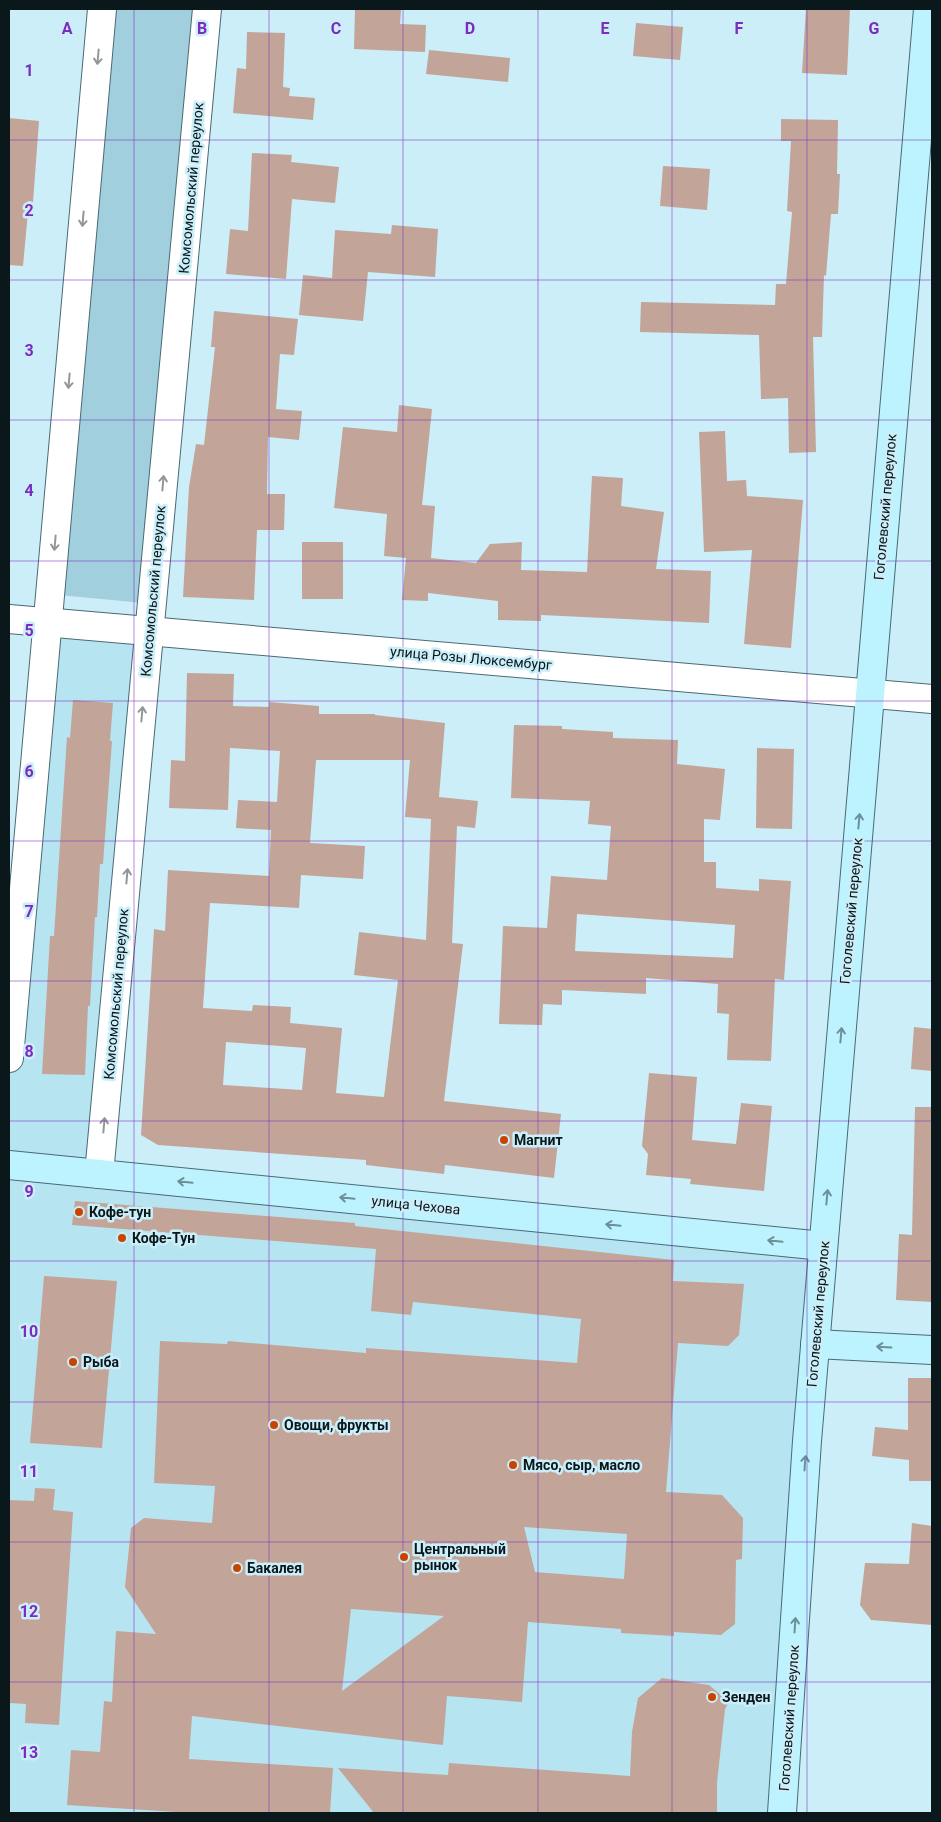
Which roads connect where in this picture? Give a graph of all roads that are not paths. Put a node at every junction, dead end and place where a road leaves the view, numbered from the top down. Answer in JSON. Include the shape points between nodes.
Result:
{"nodes":[{"id":1,"x":102,"y":9,"type":"edge"},
{"id":2,"x":208,"y":9,"type":"edge"},
{"id":3,"x":928,"y":9,"type":"edge"},
{"id":4,"x":9,"y":619,"type":"edge"},
{"id":5,"x":48,"y":622,"type":"junction"},
{"id":6,"x":150,"y":630,"type":"junction"},
{"id":7,"x":869,"y":694,"type":"junction"},
{"id":8,"x":932,"y":699,"type":"edge"},
{"id":9,"x":9,"y":1058,"type":"edge"},
{"id":10,"x":9,"y":1165,"type":"edge"},
{"id":11,"x":99,"y":1174,"type":"junction"},
{"id":12,"x":823,"y":1246,"type":"junction"},
{"id":13,"x":815,"y":1344,"type":"junction"},
{"id":14,"x":932,"y":1350,"type":"edge"},
{"id":15,"x":782,"y":1813,"type":"edge"}],
"edges":[{"from":1,"to":5,"type":"street","one_way":true},
{"from":6,"to":2,"type":"street","name":"Комсомольский переулок","one_way":true},
{"from":3,"to":7,"type":"main road","name":"Гоголевский переулок"},
{"from":4,"to":5,"type":"street","name":"улица Розы Люксембург"},
{"from":5,"to":6,"type":"street","name":"улица Розы Люксембург"},
{"from":5,"to":9,"type":"street"},
{"from":6,"to":7,"type":"street","name":"улица Розы Люксембург"},
{"from":11,"to":6,"type":"street","name":"Комсомольский переулок","one_way":true},
{"from":7,"to":8,"type":"street","name":"улица Розы Люксембург"},
{"from":12,"to":7,"type":"main road","name":"Гоголевский переулок","one_way":true},
{"from":10,"to":11,"type":"main road","name":"улица Чехова"},
{"from":12,"to":11,"type":"main road","name":"улица Чехова","one_way":true},
{"from":12,"to":13,"type":"main road","name":"Гоголевский переулок"},
{"from":14,"to":13,"type":"main road","one_way":true},
{"from":15,"to":13,"type":"main road","name":"Гоголевский переулок","one_way":true}]}
